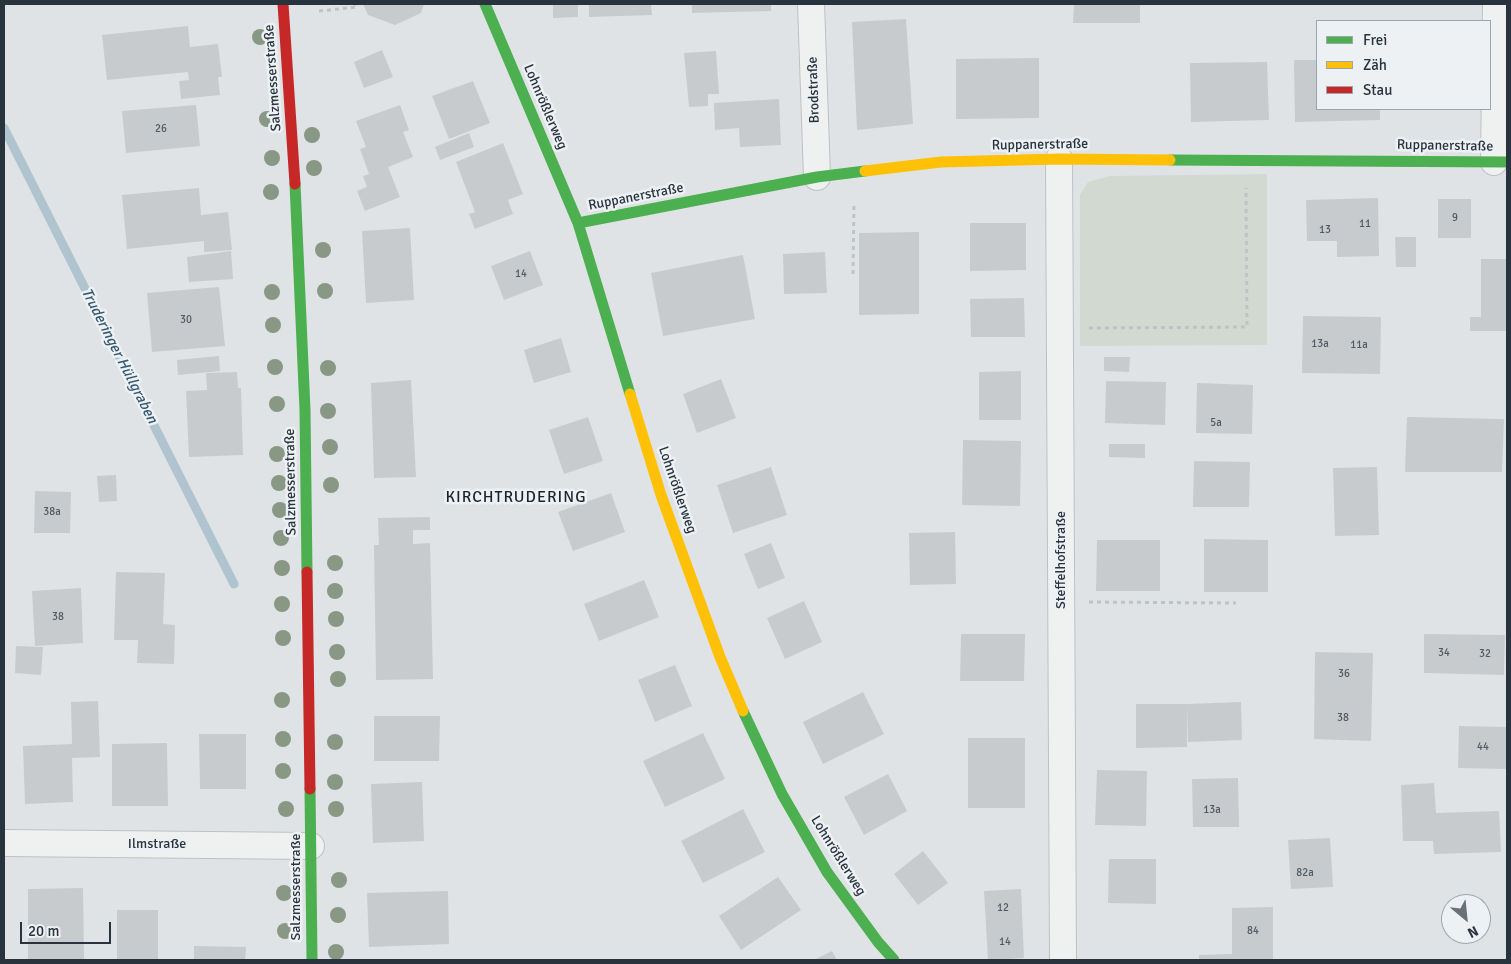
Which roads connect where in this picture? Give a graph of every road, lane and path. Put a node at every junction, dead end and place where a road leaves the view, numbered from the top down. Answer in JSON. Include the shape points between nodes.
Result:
{"nodes":[{"id":1,"x":283,"y":4,"type":"edge"},
{"id":2,"x":355,"y":4,"type":"edge"},
{"id":3,"x":485,"y":4,"type":"edge"},
{"id":4,"x":811,"y":4,"type":"edge"},
{"id":5,"x":1496,"y":4,"type":"edge"},
{"id":6,"x":319,"y":11,"type":"dead end"},
{"id":7,"x":1060,"y":159,"type":"junction"},
{"id":8,"x":1246,"y":160,"type":"junction"},
{"id":9,"x":1501,"y":162,"type":"edge"},
{"id":10,"x":818,"y":177,"type":"junction"},
{"id":11,"x":854,"y":198,"type":"dead end"},
{"id":12,"x":578,"y":223,"type":"junction"},
{"id":13,"x":853,"y":274,"type":"dead end"},
{"id":14,"x":1060,"y":328,"type":"junction"},
{"id":15,"x":1061,"y":602,"type":"junction"},
{"id":16,"x":1236,"y":603,"type":"dead end"},
{"id":17,"x":4,"y":843,"type":"edge"},
{"id":18,"x":311,"y":846,"type":"junction"},
{"id":19,"x":312,"y":960,"type":"edge"},
{"id":20,"x":894,"y":960,"type":"edge"},
{"id":21,"x":1063,"y":960,"type":"edge"}],
"edges":[{"from":1,"to":18,"type":"street","name":"Salzmesserstraße","via":[[305,410]]},
{"from":2,"to":6,"type":"path","via":[[356,7]]},
{"from":3,"to":12,"type":"street","name":"Lohnrößlerweg"},
{"from":4,"to":10,"type":"street","name":"Brodstraße"},
{"from":5,"to":9,"type":"street"},
{"from":7,"to":8,"type":"street","name":"Ruppanerstraße"},
{"from":7,"to":10,"type":"street","name":"Ruppanerstraße","via":[[941,162]]},
{"from":7,"to":14,"type":"street","name":"Steffelhofstraße"},
{"from":8,"to":9,"type":"street","name":"Ruppanerstraße"},
{"from":8,"to":14,"type":"path","via":[[1246,328]]},
{"from":10,"to":12,"type":"street","name":"Ruppanerstraße"},
{"from":11,"to":13,"type":"path"},
{"from":12,"to":20,"type":"street","name":"Lohnrößlerweg","via":[[662,495],[720,657],[750,728],[782,794],[827,872]]},
{"from":14,"to":15,"type":"street","name":"Steffelhofstraße"},
{"from":15,"to":16,"type":"path"},
{"from":15,"to":21,"type":"street","name":"Steffelhofstraße"},
{"from":17,"to":18,"type":"street","name":"Ilmstraße"},
{"from":18,"to":19,"type":"street","name":"Salzmesserstraße"}]}
